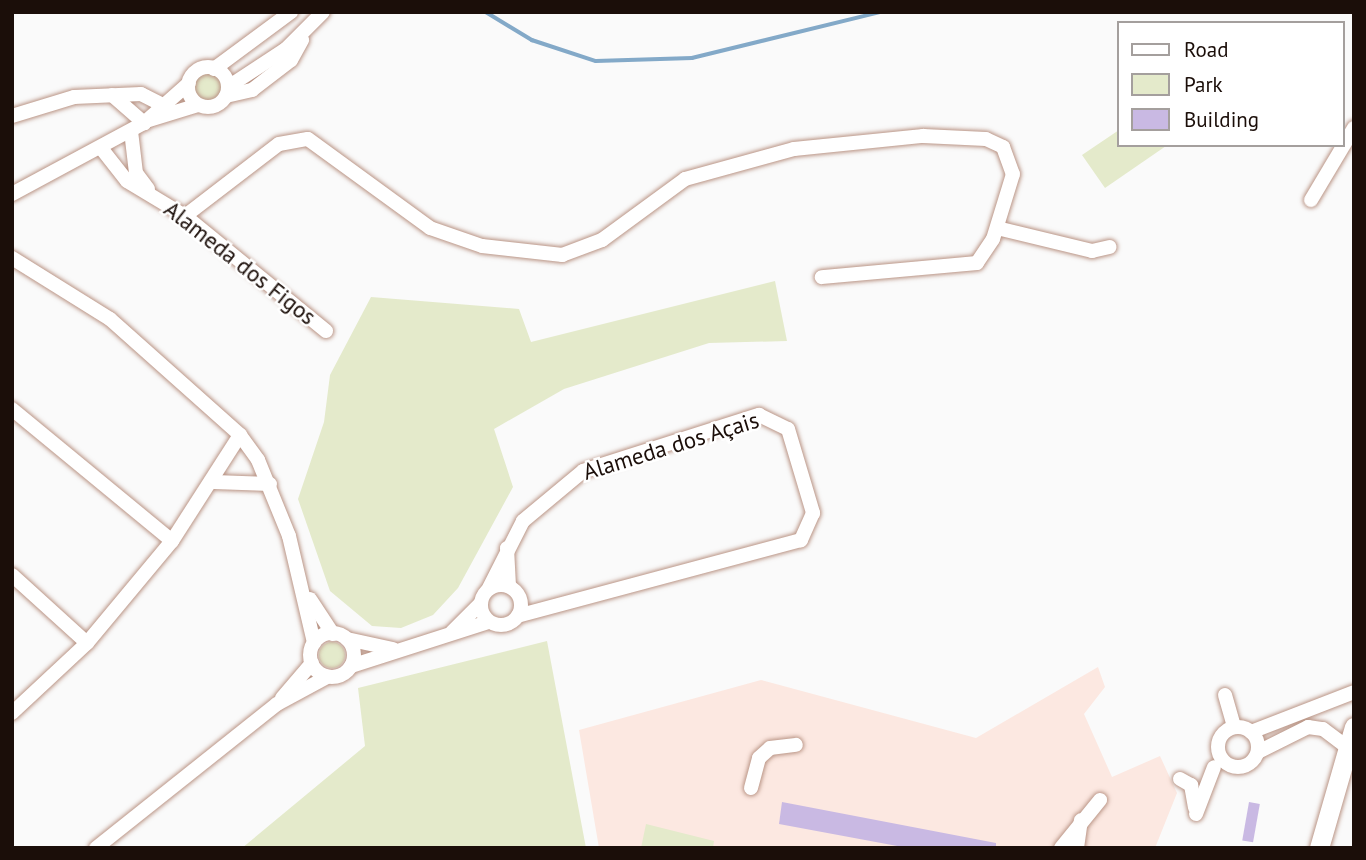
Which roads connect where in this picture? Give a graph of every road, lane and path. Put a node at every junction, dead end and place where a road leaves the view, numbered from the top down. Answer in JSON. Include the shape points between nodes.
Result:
{"nodes":[{"id":1,"x":323,"y":12,"type":"edge"},
{"id":2,"x":289,"y":14,"type":"edge"},
{"id":3,"x":305,"y":33,"type":"junction"},
{"id":4,"x":211,"y":68,"type":"junction"},
{"id":5,"x":189,"y":83,"type":"junction"},
{"id":6,"x":227,"y":92,"type":"junction"},
{"id":7,"x":111,"y":94,"type":"junction"},
{"id":8,"x":198,"y":104,"type":"junction"},
{"id":9,"x":163,"y":105,"type":"junction"},
{"id":10,"x":12,"y":116,"type":"edge"},
{"id":11,"x":147,"y":122,"type":"junction"},
{"id":12,"x":1354,"y":128,"type":"edge"},
{"id":13,"x":131,"y":131,"type":"junction"},
{"id":14,"x":1345,"y":143,"type":"edge"},
{"id":15,"x":1343,"y":147,"type":"edge"},
{"id":16,"x":101,"y":148,"type":"junction"},
{"id":17,"x":12,"y":194,"type":"edge"},
{"id":18,"x":153,"y":196,"type":"junction"},
{"id":19,"x":1311,"y":200,"type":"dead end"},
{"id":20,"x":185,"y":216,"type":"junction"},
{"id":21,"x":997,"y":228,"type":"junction"},
{"id":22,"x":1110,"y":247,"type":"dead end"},
{"id":23,"x":12,"y":258,"type":"edge"},
{"id":24,"x":822,"y":277,"type":"dead end"},
{"id":25,"x":326,"y":331,"type":"dead end"},
{"id":26,"x":12,"y":409,"type":"edge"},
{"id":27,"x":240,"y":435,"type":"junction"},
{"id":28,"x":214,"y":482,"type":"junction"},
{"id":29,"x":270,"y":484,"type":"junction"},
{"id":30,"x":172,"y":541,"type":"junction"},
{"id":31,"x":507,"y":547,"type":"junction"},
{"id":32,"x":12,"y":575,"type":"edge"},
{"id":33,"x":489,"y":588,"type":"junction"},
{"id":34,"x":303,"y":589,"type":"junction"},
{"id":35,"x":514,"y":591,"type":"junction"},
{"id":36,"x":480,"y":604,"type":"junction"},
{"id":37,"x":561,"y":607,"type":"junction"},
{"id":38,"x":518,"y":616,"type":"junction"},
{"id":39,"x":488,"y":622,"type":"junction"},
{"id":40,"x":340,"y":636,"type":"junction"},
{"id":41,"x":448,"y":636,"type":"junction"},
{"id":42,"x":87,"y":643,"type":"junction"},
{"id":43,"x":314,"y":643,"type":"junction"},
{"id":44,"x":401,"y":650,"type":"junction"},
{"id":45,"x":312,"y":663,"type":"junction"},
{"id":46,"x":351,"y":666,"type":"junction"},
{"id":47,"x":327,"y":677,"type":"junction"},
{"id":48,"x":1354,"y":692,"type":"edge"},
{"id":49,"x":1224,"y":695,"type":"dead end"},
{"id":50,"x":277,"y":704,"type":"junction"},
{"id":51,"x":12,"y":713,"type":"edge"},
{"id":52,"x":1234,"y":727,"type":"junction"},
{"id":53,"x":1354,"y":727,"type":"edge"},
{"id":54,"x":1251,"y":732,"type":"junction"},
{"id":55,"x":796,"y":745,"type":"dead end"},
{"id":56,"x":1348,"y":748,"type":"junction"},
{"id":57,"x":1258,"y":751,"type":"junction"},
{"id":58,"x":1214,"y":767,"type":"dead end"},
{"id":59,"x":1180,"y":779,"type":"dead end"},
{"id":60,"x":751,"y":788,"type":"dead end"},
{"id":61,"x":1100,"y":800,"type":"dead end"},
{"id":62,"x":1082,"y":819,"type":"junction"},
{"id":63,"x":96,"y":848,"type":"edge"},
{"id":64,"x":1061,"y":848,"type":"edge"},
{"id":65,"x":1077,"y":848,"type":"edge"},
{"id":66,"x":1319,"y":848,"type":"edge"}],
"edges":[{"from":1,"to":3,"type":"street"},
{"from":2,"to":3,"type":"street"},
{"from":2,"to":4,"type":"street"},
{"from":3,"to":6,"type":"street"},
{"from":4,"to":5,"type":"street"},
{"from":4,"to":6,"type":"street"},
{"from":5,"to":8,"type":"street"},
{"from":5,"to":9,"type":"street"},
{"from":6,"to":8,"type":"street","via":[[214,106]]},
{"from":7,"to":9,"type":"street","via":[[141,94]]},
{"from":7,"to":10,"type":"street","via":[[74,97]]},
{"from":7,"to":11,"type":"street"},
{"from":8,"to":11,"type":"street"},
{"from":9,"to":11,"type":"street"},
{"from":11,"to":13,"type":"street"},
{"from":12,"to":14,"type":"street"},
{"from":13,"to":16,"type":"street"},
{"from":13,"to":18,"type":"street","name":"Alameda dos Figos","via":[[136,173]]},
{"from":15,"to":19,"type":"street"},
{"from":16,"to":17,"type":"street"},
{"from":16,"to":18,"type":"street","name":"Alameda dos Figos","via":[[127,181]]},
{"from":18,"to":20,"type":"street","name":"Alameda dos Figos"},
{"from":20,"to":21,"type":"street","via":[[279,144],[308,139],[430,228],[482,246],[562,255],[602,240],[666,189],[708,171],[794,149],[923,136],[986,139],[1003,147],[1013,174]]},
{"from":20,"to":25,"type":"street","name":"Alameda dos Figos"},
{"from":21,"to":22,"type":"street","via":[[1092,251]]},
{"from":21,"to":24,"type":"street","via":[[986,254],[969,265]]},
{"from":23,"to":27,"type":"street","via":[[110,319]]},
{"from":26,"to":30,"type":"street"},
{"from":27,"to":28,"type":"street"},
{"from":27,"to":29,"type":"street"},
{"from":28,"to":29,"type":"street"},
{"from":28,"to":30,"type":"street"},
{"from":29,"to":34,"type":"street"},
{"from":30,"to":42,"type":"street"},
{"from":31,"to":33,"type":"street"},
{"from":31,"to":35,"type":"street"},
{"from":31,"to":37,"type":"street","name":"Alameda dos Açais","via":[[542,499],[590,467],[759,415],[788,429],[813,513],[801,540]]},
{"from":32,"to":42,"type":"street"},
{"from":33,"to":35,"type":"street"},
{"from":33,"to":36,"type":"street"},
{"from":34,"to":40,"type":"street"},
{"from":34,"to":43,"type":"street"},
{"from":35,"to":37,"type":"street"},
{"from":35,"to":38,"type":"street"},
{"from":36,"to":39,"type":"street"},
{"from":36,"to":41,"type":"street"},
{"from":37,"to":38,"type":"street"},
{"from":38,"to":39,"type":"street","via":[[507,624]]},
{"from":39,"to":41,"type":"street"},
{"from":40,"to":43,"type":"street"},
{"from":40,"to":44,"type":"street"},
{"from":40,"to":46,"type":"street","via":[[354,652]]},
{"from":41,"to":44,"type":"street"},
{"from":42,"to":51,"type":"street"},
{"from":43,"to":45,"type":"street"},
{"from":44,"to":46,"type":"street"},
{"from":45,"to":47,"type":"street"},
{"from":45,"to":50,"type":"street"},
{"from":46,"to":47,"type":"street"},
{"from":47,"to":50,"type":"street"},
{"from":48,"to":54,"type":"street"},
{"from":49,"to":52,"type":"street"},
{"from":50,"to":63,"type":"street"},
{"from":52,"to":54,"type":"street"},
{"from":52,"to":57,"type":"street","via":[[1218,744],[1224,762],[1244,766]]},
{"from":53,"to":56,"type":"main road"},
{"from":54,"to":57,"type":"street"},
{"from":55,"to":60,"type":"street","via":[[770,748],[759,758]]},
{"from":56,"to":57,"type":"street","via":[[1323,729],[1308,727]]},
{"from":56,"to":66,"type":"main road"},
{"from":58,"to":59,"type":"street","via":[[1196,814],[1191,785]]},
{"from":61,"to":62,"type":"street"},
{"from":62,"to":64,"type":"street"},
{"from":62,"to":65,"type":"street"}]}
